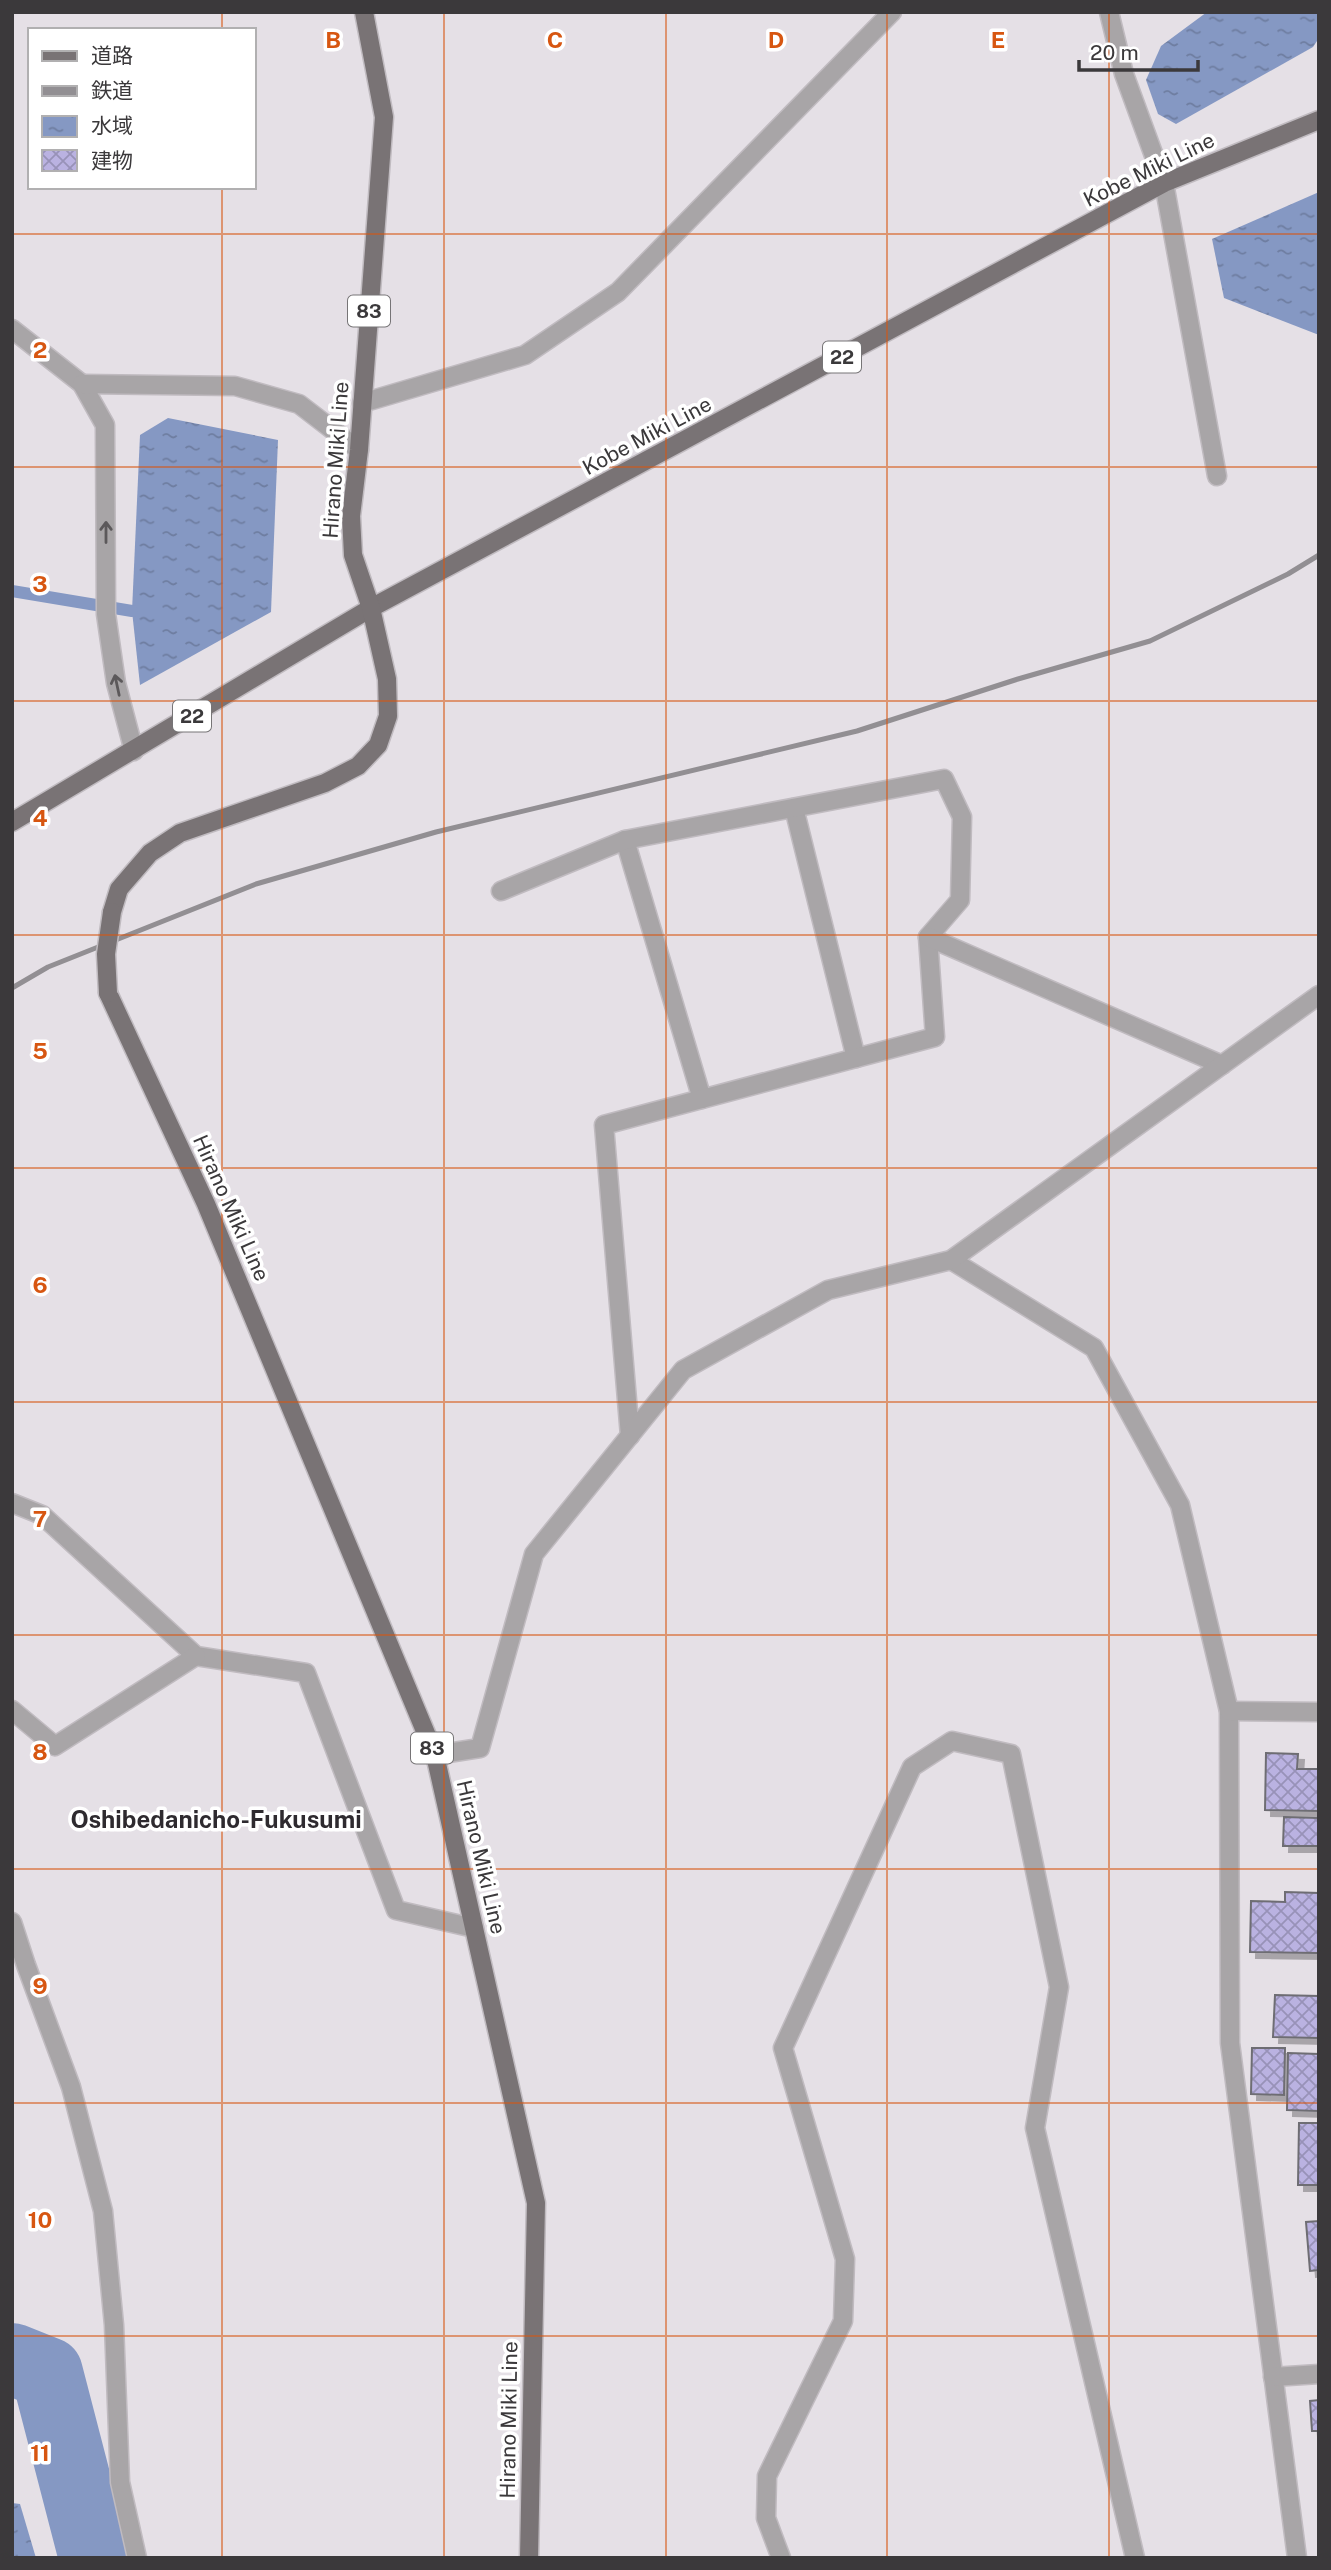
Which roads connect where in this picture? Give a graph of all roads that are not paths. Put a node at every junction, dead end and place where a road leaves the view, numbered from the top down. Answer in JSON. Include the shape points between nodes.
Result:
{"nodes":[{"id":1,"x":364,"y":12,"type":"edge"},
{"id":2,"x":892,"y":12,"type":"edge"},
{"id":3,"x":1109,"y":12,"type":"edge"},
{"id":4,"x":1319,"y":120,"type":"edge"},
{"id":5,"x":1164,"y":183,"type":"junction"},
{"id":6,"x":12,"y":329,"type":"edge"},
{"id":7,"x":82,"y":384,"type":"junction"},
{"id":8,"x":362,"y":403,"type":"junction"},
{"id":9,"x":359,"y":450,"type":"junction"},
{"id":10,"x":1217,"y":477,"type":"dead end"},
{"id":11,"x":371,"y":608,"type":"junction"},
{"id":12,"x":134,"y":751,"type":"junction"},
{"id":13,"x":794,"y":808,"type":"junction"},
{"id":14,"x":12,"y":822,"type":"edge"},
{"id":15,"x":625,"y":840,"type":"junction"},
{"id":16,"x":501,"y":891,"type":"dead end"},
{"id":17,"x":928,"y":937,"type":"junction"},
{"id":18,"x":1319,"y":995,"type":"edge"},
{"id":19,"x":856,"y":1058,"type":"junction"},
{"id":20,"x":1222,"y":1065,"type":"junction"},
{"id":21,"x":702,"y":1099,"type":"junction"},
{"id":22,"x":951,"y":1260,"type":"junction"},
{"id":23,"x":630,"y":1436,"type":"junction"},
{"id":24,"x":12,"y":1503,"type":"edge"},
{"id":25,"x":196,"y":1657,"type":"junction"},
{"id":26,"x":12,"y":1710,"type":"edge"},
{"id":27,"x":1229,"y":1711,"type":"junction"},
{"id":28,"x":1319,"y":1712,"type":"edge"},
{"id":29,"x":435,"y":1755,"type":"junction"},
{"id":30,"x":12,"y":1922,"type":"edge"},
{"id":31,"x":474,"y":1928,"type":"junction"},
{"id":32,"x":1319,"y":2374,"type":"edge"},
{"id":33,"x":1273,"y":2377,"type":"junction"},
{"id":34,"x":137,"y":2558,"type":"edge"},
{"id":35,"x":529,"y":2558,"type":"edge"},
{"id":36,"x":781,"y":2558,"type":"edge"},
{"id":37,"x":1135,"y":2558,"type":"edge"},
{"id":38,"x":1297,"y":2558,"type":"edge"}],
"edges":[{"from":1,"to":8,"type":"main road","name":"Hirano Miki Line","number":"83","via":[[384,117]]},
{"from":2,"to":8,"type":"street","via":[[618,292],[525,355]]},
{"from":3,"to":5,"type":"street","via":[[1124,74]]},
{"from":4,"to":5,"type":"main road","name":"Kobe Miki Line","number":"22"},
{"from":5,"to":10,"type":"street"},
{"from":5,"to":11,"type":"main road","name":"Kobe Miki Line","number":"22"},
{"from":6,"to":7,"type":"street"},
{"from":7,"to":9,"type":"street","via":[[235,386],[299,404]]},
{"from":12,"to":7,"type":"street","one_way":true,"via":[[116,683],[106,607],[105,425]]},
{"from":8,"to":9,"type":"main road","name":"Hirano Miki Line","number":"83"},
{"from":9,"to":11,"type":"main road","name":"Hirano Miki Line","number":"83","via":[[351,516],[353,555]]},
{"from":11,"to":12,"type":"main road","name":"Kobe Miki Line","number":"22"},
{"from":11,"to":29,"type":"main road","name":"Hirano Miki Line","number":"83","bridge":true,"via":[[387,679],[388,716],[378,745],[358,766],[325,783],[180,833],[150,853],[119,889],[112,912],[106,954],[108,993],[206,1204]]},
{"from":12,"to":14,"type":"main road","name":"Kobe Miki Line","number":"22"},
{"from":13,"to":15,"type":"street"},
{"from":13,"to":17,"type":"street","via":[[944,779],[961,817],[960,901]]},
{"from":13,"to":19,"type":"street"},
{"from":15,"to":16,"type":"street"},
{"from":15,"to":21,"type":"street"},
{"from":17,"to":19,"type":"street","via":[[935,1037]]},
{"from":17,"to":20,"type":"street"},
{"from":18,"to":20,"type":"street"},
{"from":19,"to":21,"type":"street"},
{"from":20,"to":22,"type":"street"},
{"from":21,"to":23,"type":"street","via":[[604,1125]]},
{"from":22,"to":23,"type":"street","via":[[828,1290],[683,1370]]},
{"from":22,"to":27,"type":"street","via":[[1094,1348],[1180,1505]]},
{"from":23,"to":29,"type":"street","via":[[534,1554],[480,1748]]},
{"from":24,"to":25,"type":"street","via":[[42,1515]]},
{"from":25,"to":26,"type":"street","via":[[55,1746]]},
{"from":25,"to":31,"type":"street","via":[[306,1673],[396,1910]]},
{"from":27,"to":28,"type":"street"},
{"from":27,"to":33,"type":"street","via":[[1230,2043]]},
{"from":29,"to":31,"type":"main road","name":"Hirano Miki Line","number":"83"},
{"from":30,"to":34,"type":"street","via":[[71,2087],[103,2211],[114,2325],[120,2482]]},
{"from":31,"to":35,"type":"main road","name":"Hirano Miki Line","number":"83","via":[[536,2203]]},
{"from":32,"to":33,"type":"street"},
{"from":33,"to":38,"type":"street"},
{"from":36,"to":37,"type":"street","via":[[766,2518],[767,2476],[843,2321],[845,2259],[783,2048],[912,1767],[952,1741],[1011,1754],[1059,1987],[1035,2129]]}]}
